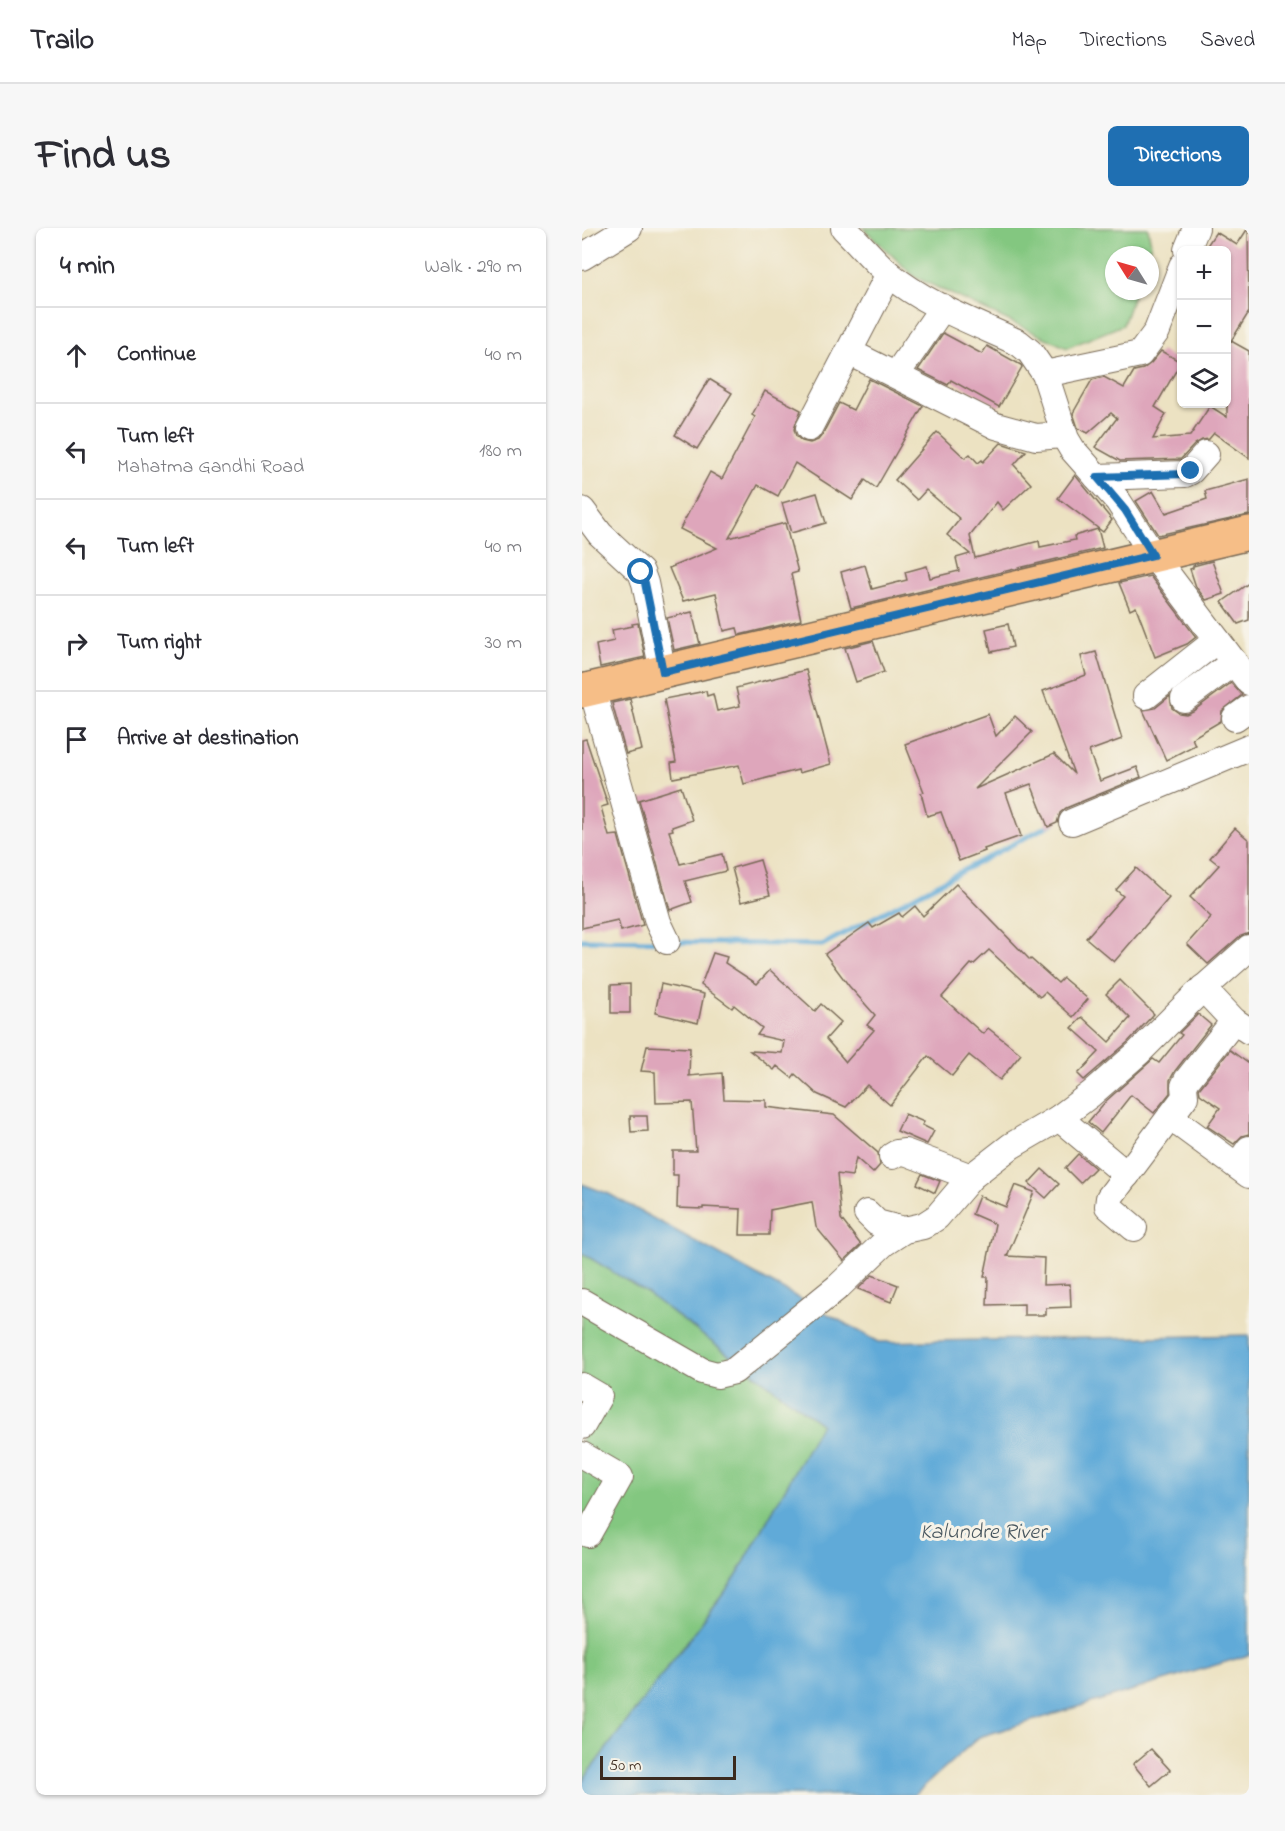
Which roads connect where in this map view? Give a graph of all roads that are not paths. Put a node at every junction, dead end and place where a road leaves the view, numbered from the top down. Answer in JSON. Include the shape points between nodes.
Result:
{"nodes":[{"id":1,"x":629,"y":228,"type":"edge"},
{"id":2,"x":844,"y":228,"type":"edge"},
{"id":3,"x":1196,"y":228,"type":"edge"},
{"id":4,"x":1189,"y":246,"type":"edge"},
{"id":5,"x":582,"y":258,"type":"edge"},
{"id":6,"x":889,"y":274,"type":"junction"},
{"id":7,"x":1177,"y":279,"type":"edge"},
{"id":8,"x":943,"y":307,"type":"junction"},
{"id":9,"x":861,"y":358,"type":"dead end"},
{"id":10,"x":1045,"y":374,"type":"junction"},
{"id":11,"x":896,"y":375,"type":"junction"},
{"id":12,"x":809,"y":428,"type":"dead end"},
{"id":13,"x":1064,"y":435,"type":"junction"},
{"id":14,"x":1206,"y":454,"type":"dead end"},
{"id":15,"x":1097,"y":477,"type":"junction"},
{"id":16,"x":582,"y":510,"type":"edge"},
{"id":17,"x":1249,"y":533,"type":"edge"},
{"id":18,"x":1153,"y":555,"type":"junction"},
{"id":19,"x":1217,"y":640,"type":"junction"},
{"id":20,"x":663,"y":672,"type":"junction"},
{"id":21,"x":1244,"y":674,"type":"edge"},
{"id":22,"x":587,"y":690,"type":"edge"},
{"id":23,"x":1146,"y":696,"type":"dead end"},
{"id":24,"x":1184,"y":699,"type":"dead end"},
{"id":25,"x":1249,"y":748,"type":"edge"},
{"id":26,"x":1072,"y":822,"type":"dead end"},
{"id":27,"x":667,"y":941,"type":"dead end"},
{"id":28,"x":1249,"y":948,"type":"edge"},
{"id":29,"x":1203,"y":988,"type":"junction"},
{"id":30,"x":1241,"y":1026,"type":"edge"},
{"id":31,"x":1170,"y":1117,"type":"junction"},
{"id":32,"x":1059,"y":1118,"type":"junction"},
{"id":33,"x":892,"y":1156,"type":"dead end"},
{"id":34,"x":1245,"y":1163,"type":"edge"},
{"id":35,"x":1127,"y":1175,"type":"junction"},
{"id":36,"x":971,"y":1177,"type":"junction"},
{"id":37,"x":867,"y":1213,"type":"dead end"},
{"id":38,"x":1134,"y":1228,"type":"dead end"},
{"id":39,"x":904,"y":1230,"type":"junction"},
{"id":40,"x":582,"y":1302,"type":"edge"},
{"id":41,"x":582,"y":1386,"type":"edge"},
{"id":42,"x":582,"y":1426,"type":"edge"},
{"id":43,"x":582,"y":1455,"type":"edge"},
{"id":44,"x":582,"y":1531,"type":"edge"}],
"edges":[{"from":1,"to":5,"type":"street"},
{"from":2,"to":6,"type":"street"},
{"from":3,"to":4,"type":"street"},
{"from":6,"to":8,"type":"street"},
{"from":6,"to":12,"type":"street"},
{"from":7,"to":10,"type":"street","via":[[1157,331],[1140,354]]},
{"from":8,"to":10,"type":"street","via":[[1018,344],[1030,352]]},
{"from":8,"to":11,"type":"street"},
{"from":9,"to":11,"type":"street"},
{"from":10,"to":13,"type":"street"},
{"from":11,"to":13,"type":"street","via":[[996,426],[1036,436]]},
{"from":13,"to":15,"type":"street"},
{"from":14,"to":15,"type":"street","via":[[1185,474]]},
{"from":15,"to":18,"type":"street","via":[[1125,510]]},
{"from":16,"to":20,"type":"street","via":[[600,534],[641,572]]},
{"from":17,"to":18,"type":"main road"},
{"from":18,"to":19,"type":"street"},
{"from":18,"to":20,"type":"main road"},
{"from":19,"to":21,"type":"street"},
{"from":19,"to":23,"type":"street"},
{"from":20,"to":22,"type":"main road"},
{"from":21,"to":24,"type":"street"},
{"from":22,"to":27,"type":"street"},
{"from":25,"to":26,"type":"street"},
{"from":28,"to":29,"type":"street"},
{"from":29,"to":30,"type":"street"},
{"from":29,"to":32,"type":"street","via":[[1138,1053]]},
{"from":30,"to":31,"type":"street","via":[[1187,1080],[1185,1097]]},
{"from":31,"to":34,"type":"street"},
{"from":31,"to":35,"type":"street"},
{"from":32,"to":35,"type":"street"},
{"from":32,"to":36,"type":"street","via":[[1011,1146]]},
{"from":33,"to":36,"type":"street","via":[[905,1152]]},
{"from":35,"to":38,"type":"street","via":[[1109,1198],[1108,1206]]},
{"from":36,"to":39,"type":"street","via":[[937,1217],[923,1226]]},
{"from":37,"to":39,"type":"street","via":[[878,1222]]},
{"from":39,"to":40,"type":"street","via":[[734,1371],[717,1375],[702,1371]]},
{"from":41,"to":42,"type":"street","via":[[599,1396]]},
{"from":43,"to":44,"type":"street","via":[[620,1478],[588,1534]]}]}
